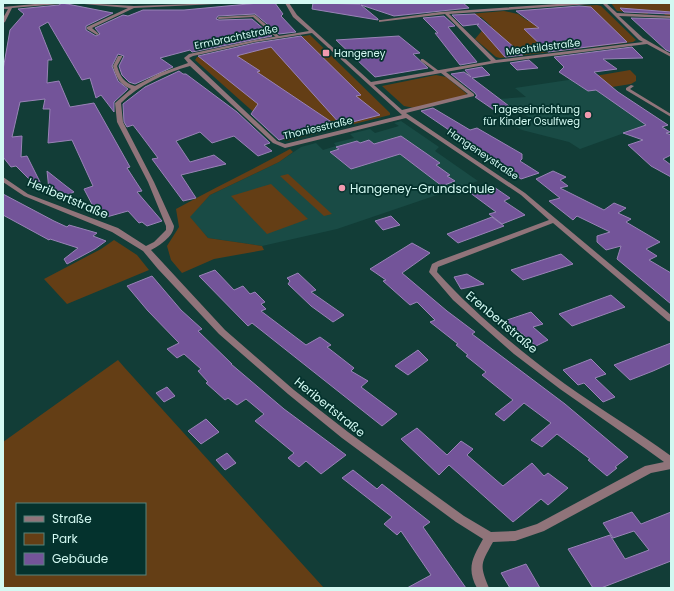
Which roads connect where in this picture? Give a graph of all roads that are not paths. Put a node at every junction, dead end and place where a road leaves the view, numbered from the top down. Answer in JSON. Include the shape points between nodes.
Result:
{"nodes":[{"id":1,"x":59,"y":3,"type":"edge"},
{"id":2,"x":84,"y":3,"type":"edge"},
{"id":3,"x":216,"y":3,"type":"edge"},
{"id":4,"x":287,"y":3,"type":"edge"},
{"id":5,"x":591,"y":3,"type":"edge"},
{"id":6,"x":599,"y":3,"type":"edge"},
{"id":7,"x":604,"y":3,"type":"edge"},
{"id":8,"x":34,"y":4,"type":"edge"},
{"id":9,"x":134,"y":7,"type":"junction"},
{"id":10,"x":3,"y":8,"type":"edge"},
{"id":11,"x":10,"y":9,"type":"junction"},
{"id":12,"x":446,"y":13,"type":"junction"},
{"id":13,"x":615,"y":14,"type":"junction"},
{"id":14,"x":671,"y":17,"type":"edge"},
{"id":15,"x":219,"y":18,"type":"dead end"},
{"id":16,"x":381,"y":21,"type":"dead end"},
{"id":17,"x":3,"y":22,"type":"edge"},
{"id":18,"x":312,"y":32,"type":"junction"},
{"id":19,"x":97,"y":34,"type":"dead end"},
{"id":20,"x":278,"y":37,"type":"junction"},
{"id":21,"x":647,"y":43,"type":"junction"},
{"id":22,"x":671,"y":56,"type":"edge"},
{"id":23,"x":120,"y":57,"type":"dead end"},
{"id":24,"x":422,"y":60,"type":"dead end"},
{"id":25,"x":495,"y":62,"type":"junction"},
{"id":26,"x":192,"y":64,"type":"junction"},
{"id":27,"x":440,"y":72,"type":"junction"},
{"id":28,"x":370,"y":84,"type":"junction"},
{"id":29,"x":632,"y":86,"type":"dead end"},
{"id":30,"x":135,"y":88,"type":"junction"},
{"id":31,"x":401,"y":112,"type":"junction"},
{"id":32,"x":407,"y":116,"type":"junction"},
{"id":33,"x":671,"y":116,"type":"edge"},
{"id":34,"x":3,"y":179,"type":"edge"},
{"id":35,"x":555,"y":220,"type":"junction"},
{"id":36,"x":146,"y":249,"type":"junction"},
{"id":37,"x":671,"y":319,"type":"edge"},
{"id":38,"x":671,"y":462,"type":"edge"},
{"id":39,"x":671,"y":465,"type":"edge"},
{"id":40,"x":490,"y":537,"type":"junction"},
{"id":41,"x":483,"y":588,"type":"edge"}],
"edges":[{"from":1,"to":8,"type":"street"},
{"from":2,"to":9,"type":"street"},
{"from":3,"to":9,"type":"street"},
{"from":4,"to":18,"type":"street","name":"Hangeneystraße","via":[[295,16]]},
{"from":5,"to":12,"type":"street"},
{"from":6,"to":7,"type":"street"},
{"from":7,"to":13,"type":"street"},
{"from":8,"to":11,"type":"street"},
{"from":9,"to":19,"type":"street","via":[[89,28]]},
{"from":10,"to":11,"type":"street"},
{"from":11,"to":17,"type":"street"},
{"from":12,"to":16,"type":"street"},
{"from":12,"to":25,"type":"street"},
{"from":13,"to":14,"type":"street"},
{"from":13,"to":21,"type":"street"},
{"from":15,"to":20,"type":"lane","via":[[254,16]]},
{"from":18,"to":20,"type":"street","name":"Ermbrachtstraße"},
{"from":18,"to":28,"type":"street","name":"Hangeneystraße"},
{"from":20,"to":26,"type":"street","name":"Ermbrachtstraße","via":[[192,55],[186,58]]},
{"from":21,"to":22,"type":"street"},
{"from":21,"to":25,"type":"street","name":"Mechtildstraße"},
{"from":23,"to":30,"type":"street","via":[[115,66],[117,73],[124,84]]},
{"from":24,"to":27,"type":"lane"},
{"from":25,"to":27,"type":"street","name":"Mechtildstraße"},
{"from":26,"to":30,"type":"street","name":"Ermbrachtstraße"},
{"from":26,"to":32,"type":"street","name":"Thoniesstraße","via":[[280,145],[285,146]]},
{"from":27,"to":28,"type":"street","name":"Mechtildstraße"},
{"from":27,"to":31,"type":"street","via":[[472,96]]},
{"from":28,"to":31,"type":"street","name":"Hangeneystraße"},
{"from":29,"to":33,"type":"lane","via":[[627,89]]},
{"from":30,"to":36,"type":"street","name":"Ermbrachtstraße","via":[[118,103],[120,122],[170,226],[170,230],[157,244]]},
{"from":31,"to":32,"type":"street","name":"Hangeneystraße"},
{"from":32,"to":35,"type":"street","name":"Hangeneystraße","via":[[502,179]]},
{"from":34,"to":36,"type":"street","name":"Heribertstraße","via":[[26,195],[115,230]]},
{"from":35,"to":37,"type":"street","name":"Hangeneystraße"},
{"from":35,"to":38,"type":"street","name":"Erenbertstraße","via":[[441,263],[435,266],[433,272],[456,298],[517,352]]},
{"from":36,"to":40,"type":"street","name":"Heribertstraße","via":[[222,332],[291,392],[344,435],[460,519]]},
{"from":39,"to":40,"type":"street","via":[[649,470],[540,528],[515,536]]},
{"from":40,"to":41,"type":"street","via":[[475,565],[476,576]]}]}
